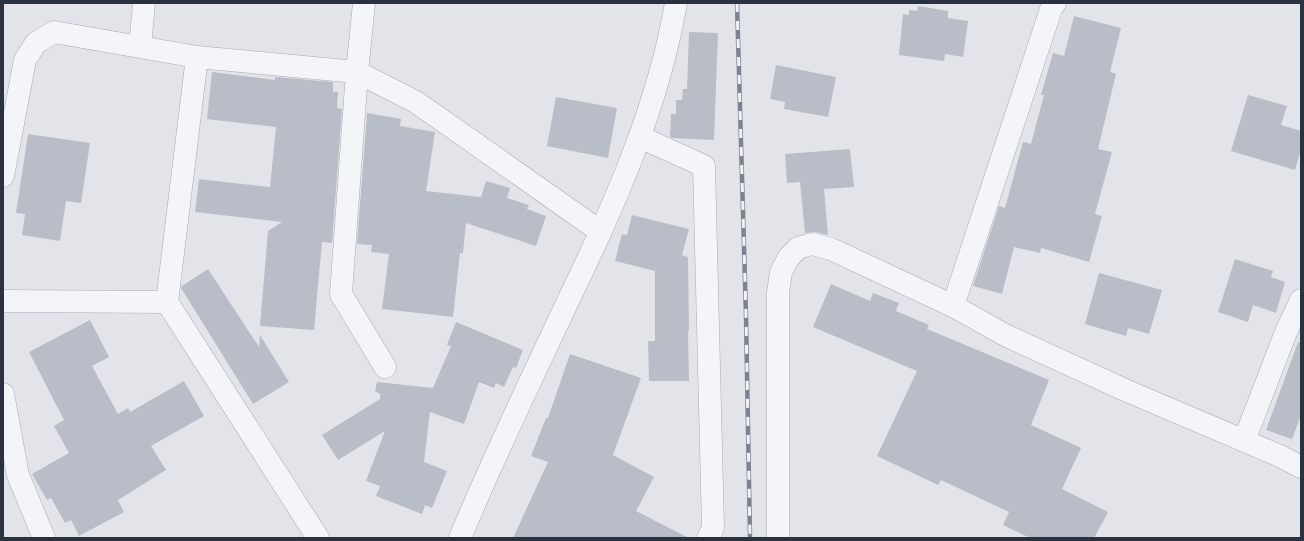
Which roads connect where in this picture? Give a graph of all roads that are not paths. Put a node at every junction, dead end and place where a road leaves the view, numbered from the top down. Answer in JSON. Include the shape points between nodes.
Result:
{"nodes":[{"id":1,"x":144,"y":3,"type":"edge"},
{"id":2,"x":364,"y":3,"type":"edge"},
{"id":3,"x":676,"y":3,"type":"edge"},
{"id":4,"x":1055,"y":3,"type":"edge"},
{"id":5,"x":140,"y":47,"type":"junction"},
{"id":6,"x":197,"y":57,"type":"junction"},
{"id":7,"x":357,"y":72,"type":"junction"},
{"id":8,"x":640,"y":137,"type":"junction"},
{"id":9,"x":3,"y":176,"type":"edge"},
{"id":10,"x":601,"y":232,"type":"junction"},
{"id":11,"x":1301,"y":300,"type":"edge"},
{"id":12,"x":3,"y":301,"type":"edge"},
{"id":13,"x":167,"y":302,"type":"junction"},
{"id":14,"x":953,"y":306,"type":"junction"},
{"id":15,"x":385,"y":367,"type":"dead end"},
{"id":16,"x":3,"y":394,"type":"edge"},
{"id":17,"x":1244,"y":440,"type":"junction"},
{"id":18,"x":1301,"y":467,"type":"edge"},
{"id":19,"x":44,"y":538,"type":"edge"},
{"id":20,"x":318,"y":538,"type":"edge"},
{"id":21,"x":460,"y":538,"type":"edge"},
{"id":22,"x":708,"y":538,"type":"edge"},
{"id":23,"x":778,"y":538,"type":"edge"}],
"edges":[{"from":1,"to":5,"type":"street"},
{"from":2,"to":7,"type":"street"},
{"from":3,"to":8,"type":"street","via":[[663,61]]},
{"from":4,"to":14,"type":"street","via":[[1048,16]]},
{"from":5,"to":6,"type":"street"},
{"from":5,"to":9,"type":"street","via":[[54,32],[36,43],[25,60]]},
{"from":6,"to":7,"type":"street"},
{"from":6,"to":13,"type":"street"},
{"from":7,"to":10,"type":"street","via":[[416,102]]},
{"from":7,"to":15,"type":"street","via":[[341,294]]},
{"from":8,"to":10,"type":"street"},
{"from":8,"to":22,"type":"street","via":[[704,166],[714,528]]},
{"from":10,"to":21,"type":"street","via":[[485,477]]},
{"from":11,"to":17,"type":"street"},
{"from":12,"to":13,"type":"street"},
{"from":13,"to":20,"type":"street"},
{"from":14,"to":17,"type":"street","via":[[1014,339],[1125,390]]},
{"from":14,"to":23,"type":"street","via":[[831,249],[812,244],[798,248],[789,257],[781,272],[778,292]]},
{"from":16,"to":19,"type":"street","via":[[18,476]]},
{"from":17,"to":18,"type":"street"}]}
